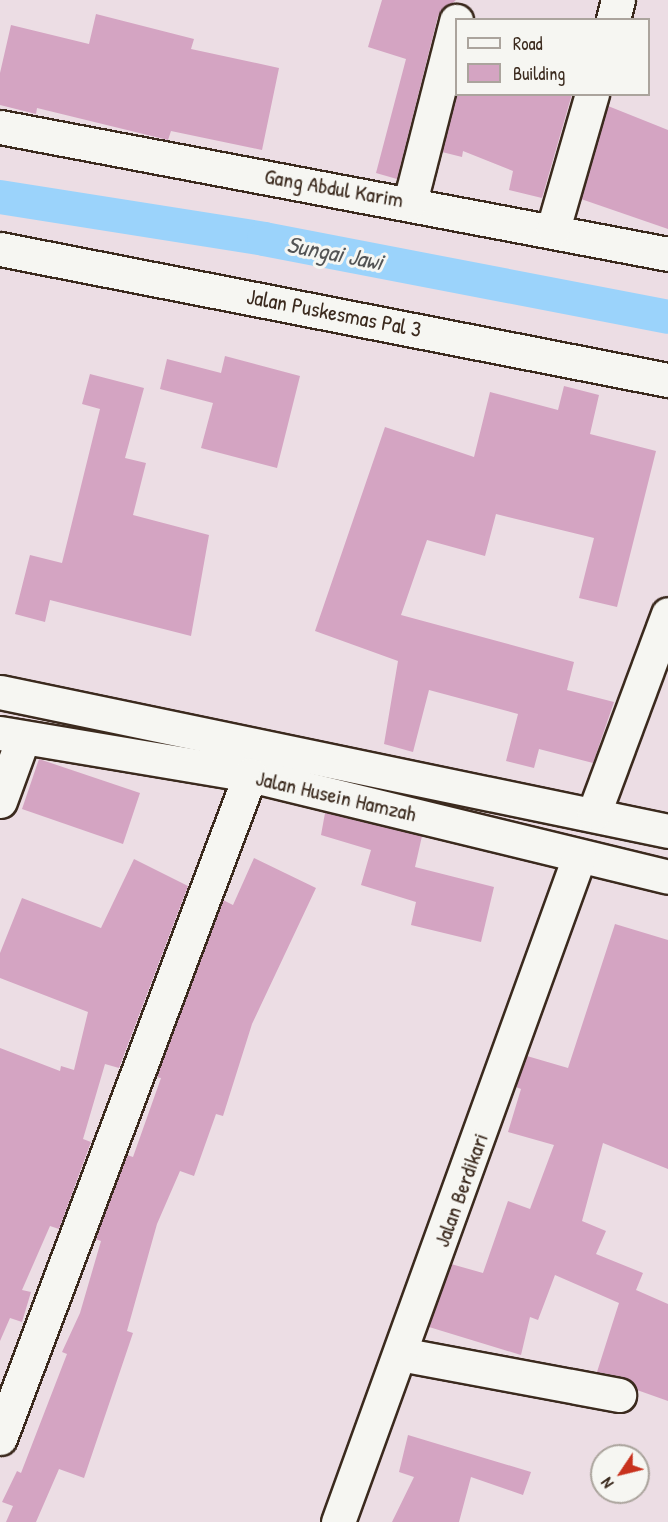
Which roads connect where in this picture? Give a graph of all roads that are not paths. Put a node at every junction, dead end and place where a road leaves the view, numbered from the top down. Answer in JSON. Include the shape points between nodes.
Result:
{"nodes":[{"id":1,"x":462,"y":0,"type":"edge"},
{"id":2,"x":618,"y":0,"type":"edge"},
{"id":3,"x":458,"y":18,"type":"edge"},
{"id":4,"x":614,"y":18,"type":"edge"},
{"id":5,"x":455,"y":28,"type":"edge"},
{"id":6,"x":590,"y":96,"type":"edge"},
{"id":7,"x":0,"y":127,"type":"edge"},
{"id":8,"x":410,"y":202,"type":"junction"},
{"id":9,"x":553,"y":230,"type":"junction"},
{"id":10,"x":0,"y":249,"type":"edge"},
{"id":11,"x":668,"y":254,"type":"edge"},
{"id":12,"x":668,"y":380,"type":"edge"},
{"id":13,"x":668,"y":614,"type":"edge"},
{"id":14,"x":0,"y":692,"type":"edge"},
{"id":15,"x":11,"y":735,"type":"edge"},
{"id":16,"x":250,"y":775,"type":"junction"},
{"id":17,"x":395,"y":793,"type":"junction"},
{"id":18,"x":0,"y":801,"type":"edge"},
{"id":19,"x":594,"y":813,"type":"junction"},
{"id":20,"x":668,"y":831,"type":"edge"},
{"id":21,"x":579,"y":857,"type":"junction"},
{"id":22,"x":668,"y":877,"type":"edge"},
{"id":23,"x":400,"y":1354,"type":"junction"},
{"id":24,"x":619,"y":1395,"type":"dead end"},
{"id":25,"x":0,"y":1438,"type":"edge"},
{"id":26,"x":338,"y":1522,"type":"edge"}],
"edges":[{"from":1,"to":3,"type":"street"},
{"from":2,"to":4,"type":"street"},
{"from":5,"to":8,"type":"street"},
{"from":6,"to":9,"type":"street"},
{"from":7,"to":8,"type":"street","name":"Gang Abdul Karim"},
{"from":8,"to":9,"type":"street","name":"Gang Abdul Karim"},
{"from":9,"to":11,"type":"street","name":"Gang Abdul Karim"},
{"from":10,"to":12,"type":"street","name":"Jalan Puskesmas Pal 3"},
{"from":13,"to":19,"type":"street"},
{"from":14,"to":17,"type":"street","name":"Jalan Husein Hamzah"},
{"from":15,"to":16,"type":"street","name":"Jalan Husein Hamzah"},
{"from":15,"to":18,"type":"street"},
{"from":16,"to":17,"type":"street","name":"Jalan Husein Hamzah"},
{"from":16,"to":25,"type":"street"},
{"from":17,"to":19,"type":"street","name":"Jalan Husein Hamzah"},
{"from":17,"to":21,"type":"street","name":"Jalan Husein Hamzah"},
{"from":19,"to":20,"type":"street","name":"Jalan Husein Hamzah"},
{"from":21,"to":22,"type":"street","name":"Jalan Husein Hamzah"},
{"from":21,"to":23,"type":"street","name":"Jalan Berdikari"},
{"from":23,"to":24,"type":"street"},
{"from":23,"to":26,"type":"street","name":"Jalan Berdikari"}]}
